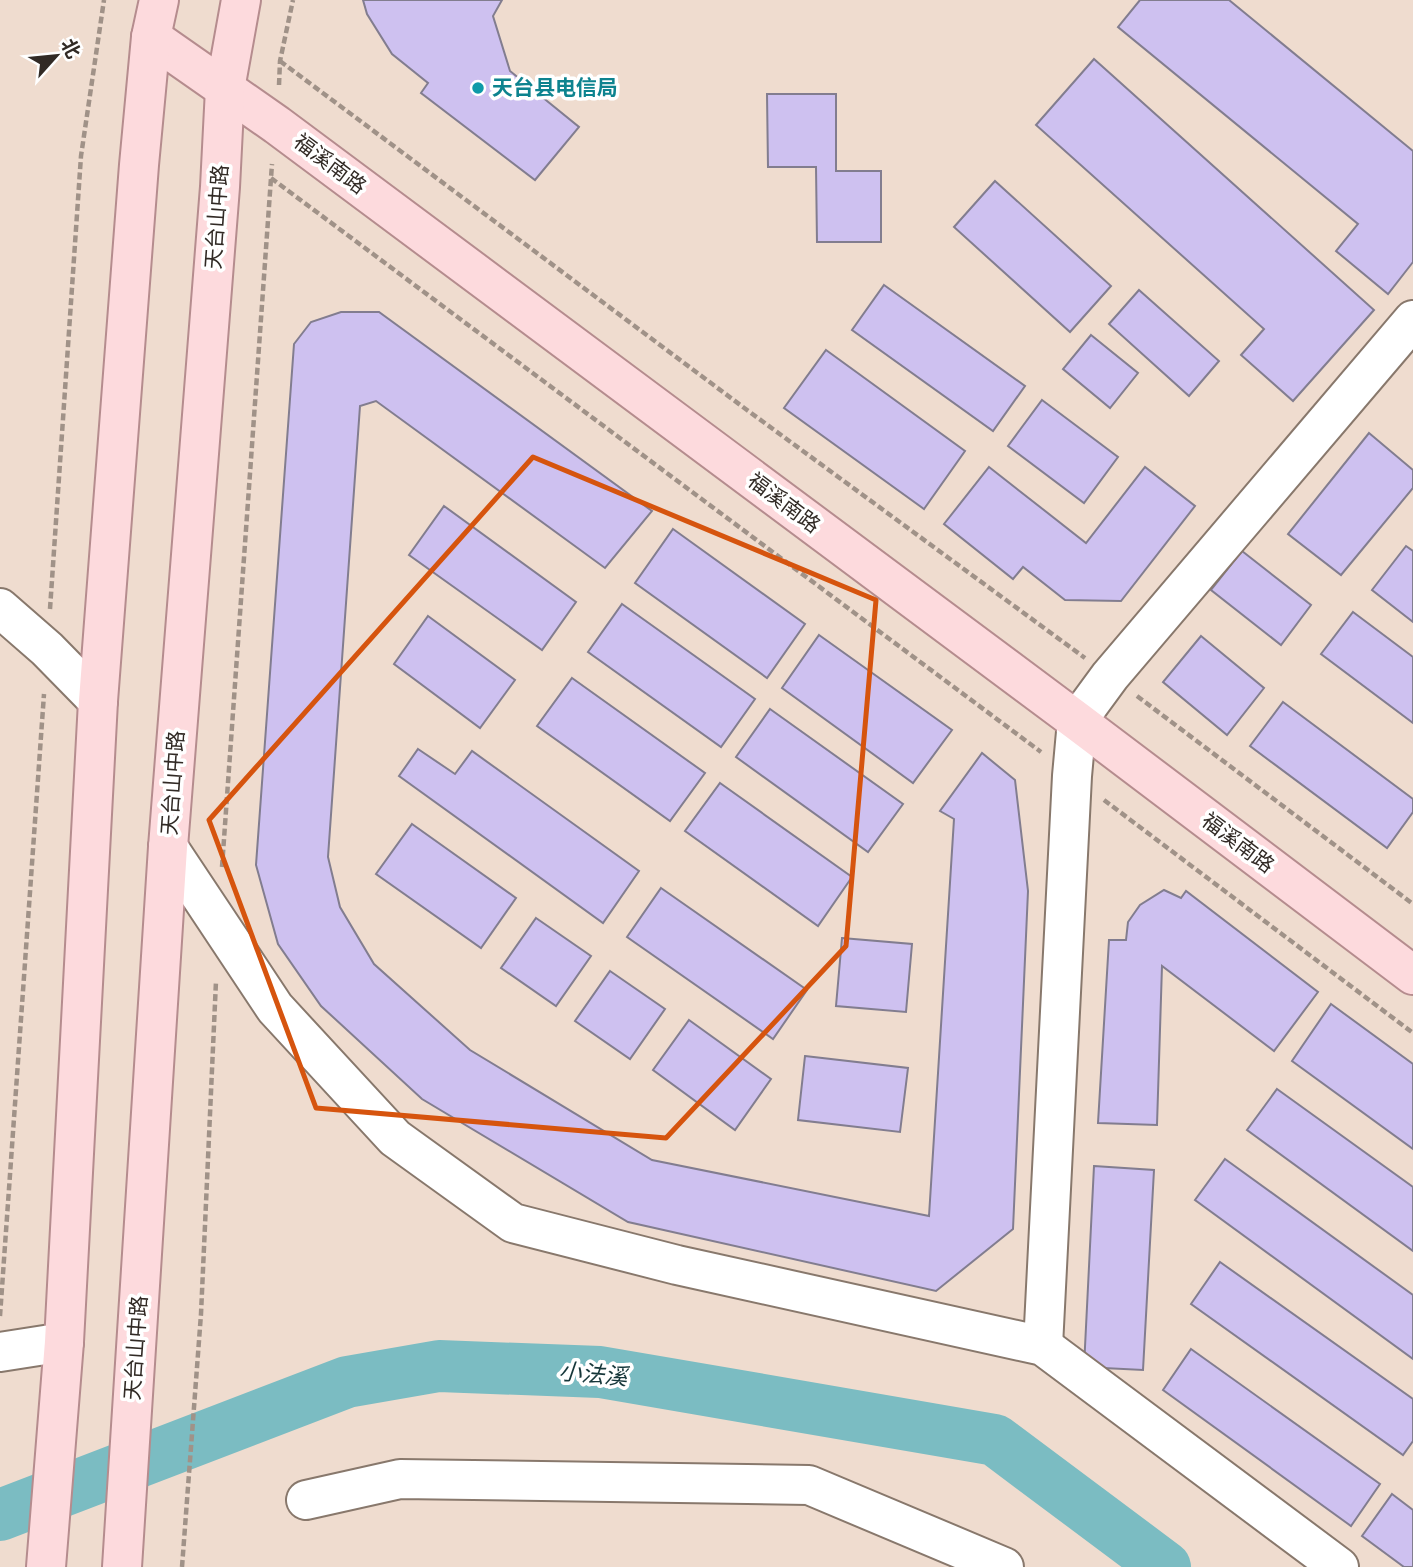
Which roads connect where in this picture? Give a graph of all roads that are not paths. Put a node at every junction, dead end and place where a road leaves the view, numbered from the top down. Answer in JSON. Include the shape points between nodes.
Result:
{"nodes":[{"id":1,"x":159,"y":0,"type":"edge"},
{"id":2,"x":241,"y":0,"type":"edge"},
{"id":3,"x":151,"y":37,"type":"junction"},
{"id":4,"x":225,"y":89,"type":"junction"},
{"id":5,"x":1413,"y":320,"type":"edge"},
{"id":6,"x":0,"y":608,"type":"edge"},
{"id":7,"x":98,"y":701,"type":"junction"},
{"id":8,"x":1077,"y":721,"type":"junction"},
{"id":9,"x":169,"y":847,"type":"junction"},
{"id":10,"x":1413,"y":975,"type":"edge"},
{"id":11,"x":1043,"y":1346,"type":"junction"},
{"id":12,"x":0,"y":1352,"type":"edge"},
{"id":13,"x":63,"y":1354,"type":"junction"},
{"id":14,"x":306,"y":1500,"type":"dead end"},
{"id":15,"x":123,"y":1557,"type":"edge"},
{"id":16,"x":982,"y":1562,"type":"edge"},
{"id":17,"x":46,"y":1567,"type":"edge"},
{"id":18,"x":1339,"y":1567,"type":"edge"}],
"edges":[{"from":1,"to":3,"type":"main road"},
{"from":2,"to":4,"type":"main road","name":"天台山中路"},
{"from":3,"to":4,"type":"main road","name":"福溪南路"},
{"from":3,"to":7,"type":"main road"},
{"from":4,"to":8,"type":"main road","name":"福溪南路"},
{"from":4,"to":9,"type":"main road","name":"天台山中路"},
{"from":5,"to":8,"type":"street","via":[[1110,676]]},
{"from":6,"to":7,"type":"street"},
{"from":7,"to":13,"type":"main road"},
{"from":8,"to":10,"type":"main road","name":"福溪南路"},
{"from":8,"to":11,"type":"street"},
{"from":9,"to":11,"type":"street","via":[[284,1018],[395,1138],[513,1223],[677,1265]]},
{"from":9,"to":15,"type":"main road","name":"天台山中路"},
{"from":11,"to":18,"type":"street"},
{"from":12,"to":13,"type":"street"},
{"from":13,"to":17,"type":"main road"},
{"from":14,"to":16,"type":"street","via":[[400,1479],[809,1486]]}]}
